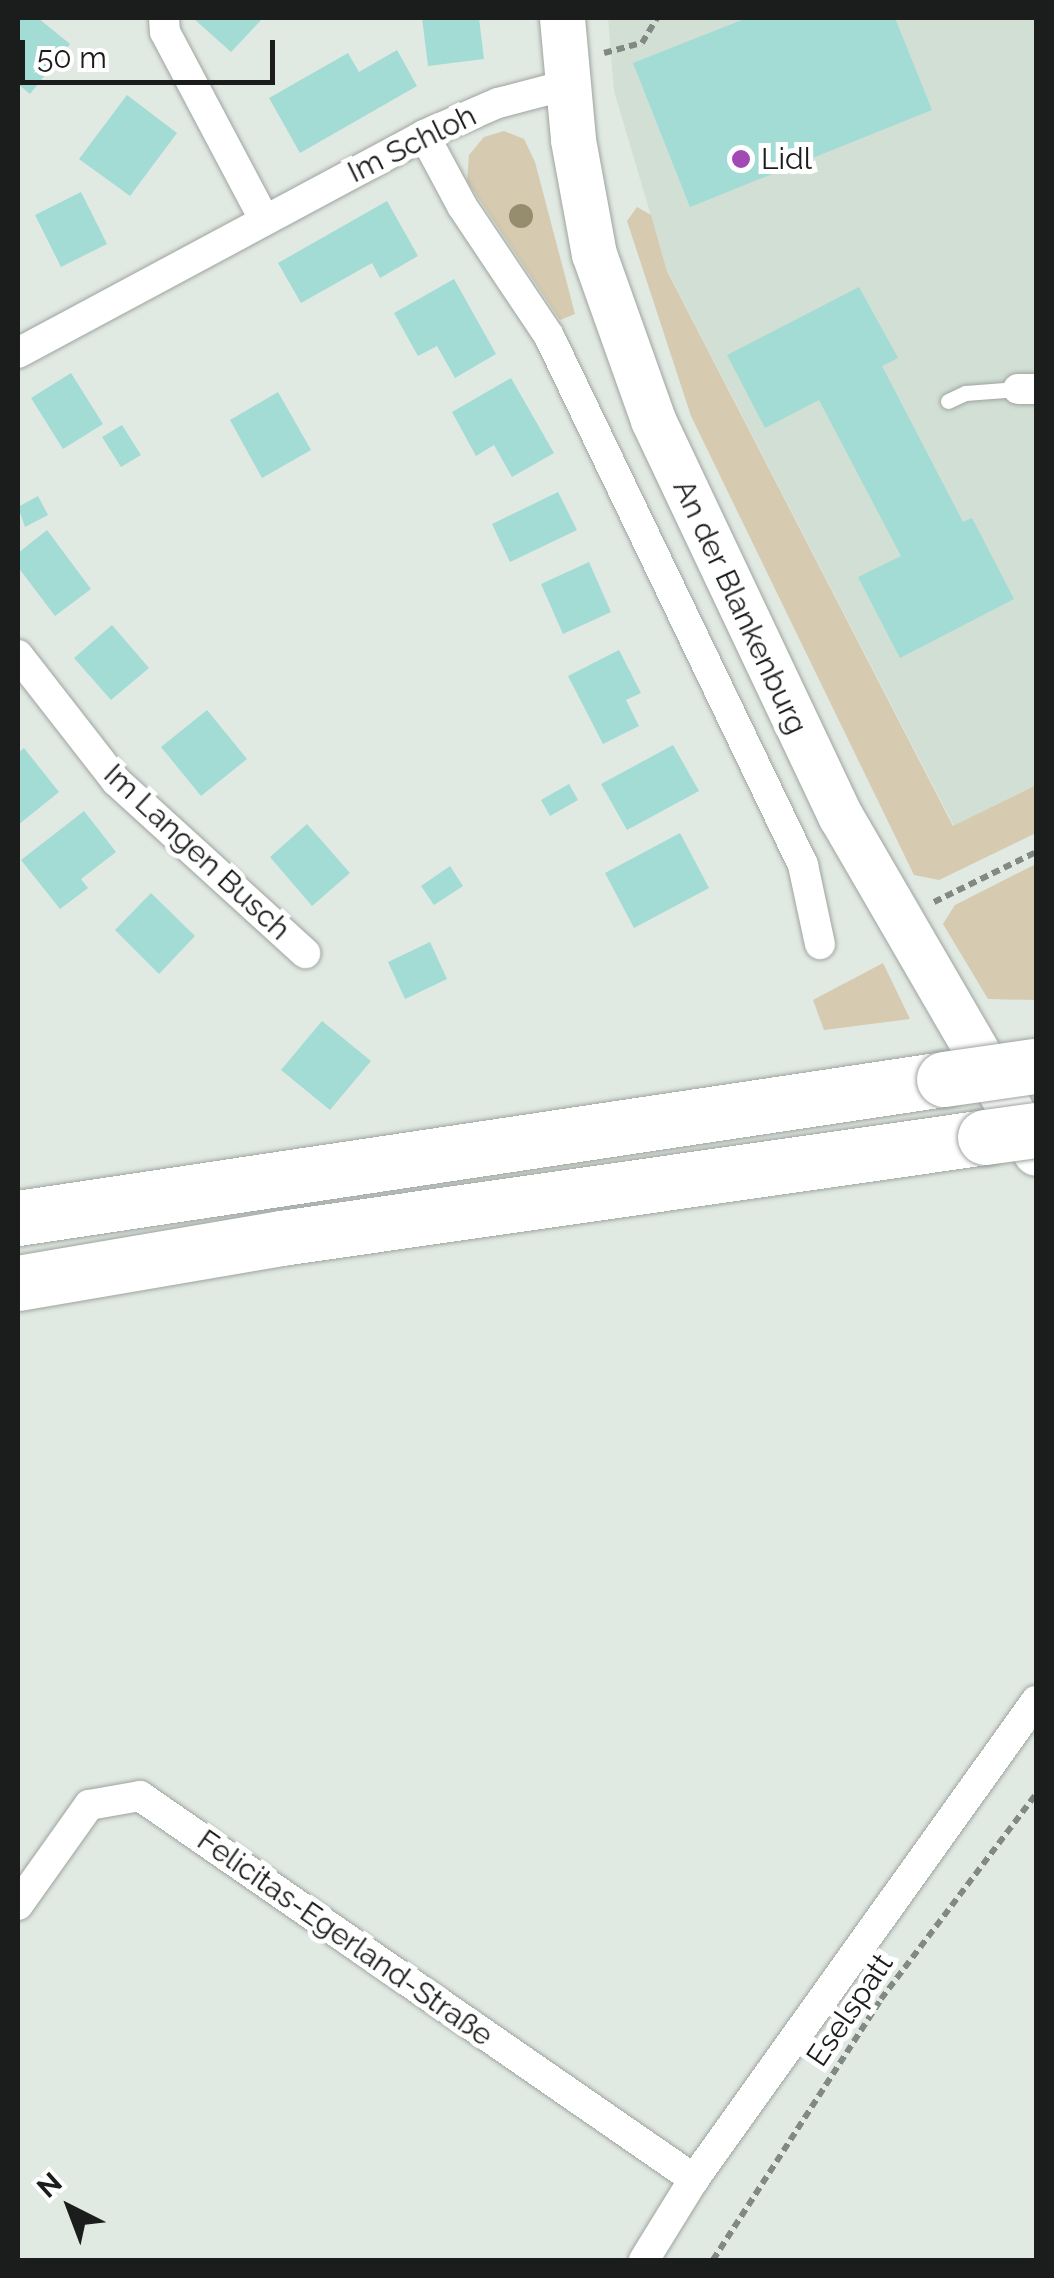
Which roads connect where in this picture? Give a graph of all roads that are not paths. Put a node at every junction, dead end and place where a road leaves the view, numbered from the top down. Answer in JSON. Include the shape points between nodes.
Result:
{"nodes":[{"id":1,"x":164,"y":18,"type":"edge"},
{"id":2,"x":562,"y":18,"type":"edge"},
{"id":3,"x":566,"y":74,"type":"junction"},
{"id":4,"x":424,"y":135,"type":"junction"},
{"id":5,"x":264,"y":219,"type":"junction"},
{"id":6,"x":18,"y":353,"type":"edge"},
{"id":7,"x":1027,"y":389,"type":"edge"},
{"id":8,"x":948,"y":401,"type":"dead end"},
{"id":9,"x":18,"y":655,"type":"edge"},
{"id":10,"x":820,"y":944,"type":"dead end"},
{"id":11,"x":304,"y":954,"type":"dead end"},
{"id":12,"x":1036,"y":1066,"type":"edge"},
{"id":13,"x":1011,"y":1134,"type":"edge"},
{"id":14,"x":1036,"y":1153,"type":"edge"},
{"id":15,"x":18,"y":1218,"type":"edge"},
{"id":16,"x":18,"y":1284,"type":"edge"},
{"id":17,"x":1036,"y":1701,"type":"edge"},
{"id":18,"x":18,"y":1904,"type":"edge"},
{"id":19,"x":694,"y":2179,"type":"junction"},
{"id":20,"x":644,"y":2260,"type":"edge"}],
"edges":[{"from":1,"to":5,"type":"street"},
{"from":2,"to":3,"type":"street","name":"An der Blankenburg"},
{"from":3,"to":4,"type":"street","name":"Im Schloh"},
{"from":3,"to":14,"type":"street","name":"An der Blankenburg","via":[[594,254],[653,420],[832,800]]},
{"from":4,"to":5,"type":"street","name":"Im Schloh"},
{"from":4,"to":10,"type":"street","name":"An der Blankenburg","via":[[462,206],[549,336],[803,864]]},
{"from":5,"to":6,"type":"street","name":"Im Schloh"},
{"from":7,"to":8,"type":"lane","via":[[965,393]]},
{"from":9,"to":11,"type":"street","name":"Im Langen Busch","via":[[116,782]]},
{"from":12,"to":15,"type":"highway","bridge":true},
{"from":13,"to":16,"type":"highway","via":[[300,1235]]},
{"from":17,"to":19,"type":"street"},
{"from":18,"to":19,"type":"street","name":"Felicitas-Egerland-Straße","via":[[89,1805],[140,1796]]},
{"from":19,"to":20,"type":"street"}]}
